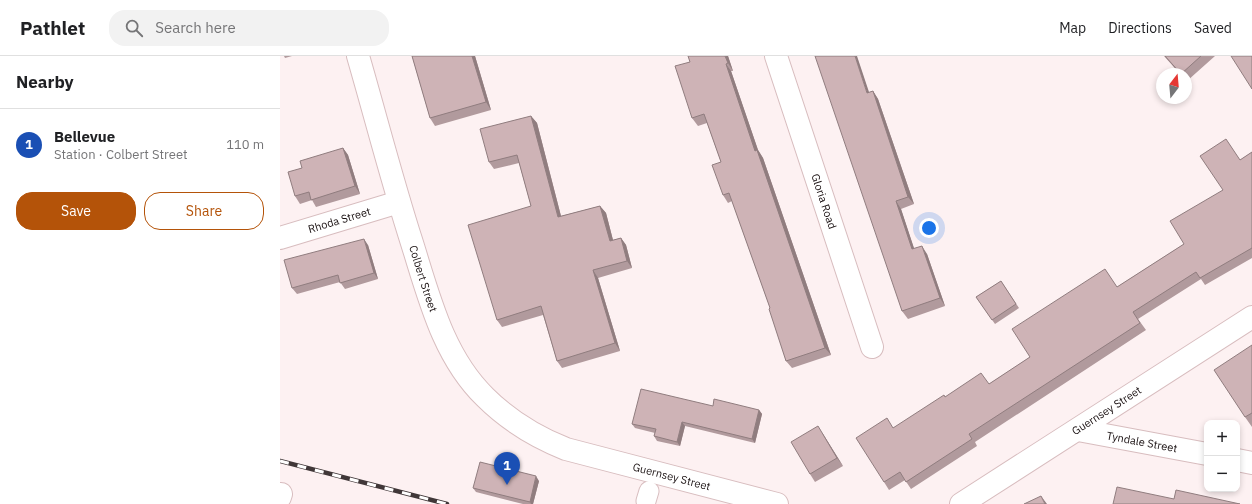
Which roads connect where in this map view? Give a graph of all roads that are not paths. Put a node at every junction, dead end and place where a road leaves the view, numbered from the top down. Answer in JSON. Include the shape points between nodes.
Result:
{"nodes":[{"id":1,"x":358,"y":56,"type":"edge"},
{"id":2,"x":776,"y":56,"type":"edge"},
{"id":3,"x":399,"y":202,"type":"junction"},
{"id":4,"x":280,"y":238,"type":"edge"},
{"id":5,"x":1252,"y":317,"type":"edge"},
{"id":6,"x":872,"y":347,"type":"dead end"},
{"id":7,"x":1078,"y":430,"type":"junction"},
{"id":8,"x":566,"y":449,"type":"joint"},
{"id":9,"x":1204,"y":453,"type":"edge"},
{"id":10,"x":1240,"y":461,"type":"edge"},
{"id":11,"x":1252,"y":463,"type":"edge"},
{"id":12,"x":777,"y":504,"type":"edge"},
{"id":13,"x":961,"y":504,"type":"edge"}],
"edges":[{"from":1,"to":3,"type":"street","name":"Colbert Street"},
{"from":2,"to":6,"type":"street","name":"Gloria Road"},
{"from":3,"to":4,"type":"street","name":"Rhoda Street"},
{"from":3,"to":8,"type":"street","name":"Colbert Street","via":[[436,318],[460,365],[484,397],[500,411],[514,422]]},
{"from":5,"to":7,"type":"street","name":"Guernsey Street"},
{"from":7,"to":9,"type":"street","name":"Tyndale Street"},
{"from":7,"to":13,"type":"street","name":"Guernsey Street"},
{"from":8,"to":12,"type":"street","name":"Guernsey Street"},
{"from":10,"to":11,"type":"street"}]}
